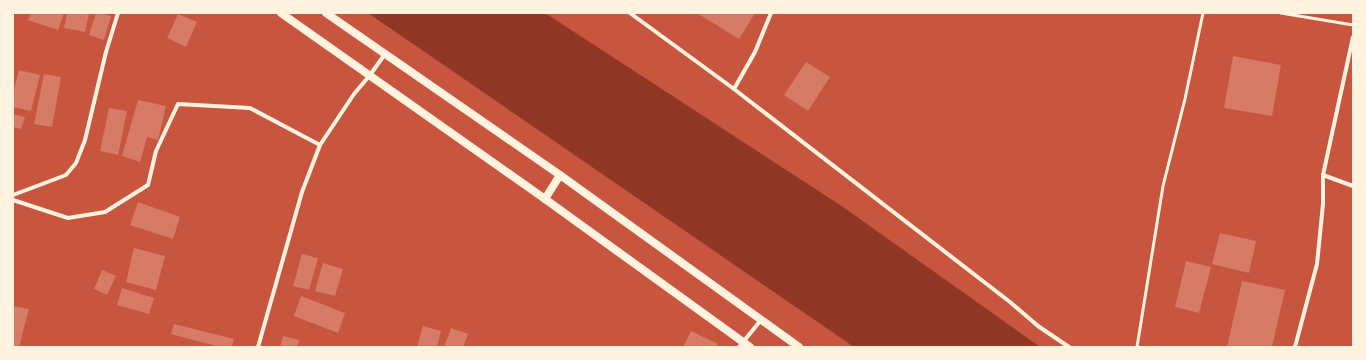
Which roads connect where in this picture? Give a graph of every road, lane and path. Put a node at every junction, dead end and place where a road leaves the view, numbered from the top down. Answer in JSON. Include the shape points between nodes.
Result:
{"nodes":[{"id":1,"x":118,"y":13,"type":"edge"},
{"id":2,"x":281,"y":13,"type":"edge"},
{"id":3,"x":326,"y":13,"type":"edge"},
{"id":4,"x":630,"y":13,"type":"edge"},
{"id":5,"x":771,"y":13,"type":"edge"},
{"id":6,"x":1203,"y":13,"type":"edge"},
{"id":7,"x":1282,"y":13,"type":"edge"},
{"id":8,"x":1353,"y":25,"type":"edge"},
{"id":9,"x":1353,"y":37,"type":"edge"},
{"id":10,"x":385,"y":54,"type":"junction"},
{"id":11,"x":370,"y":75,"type":"junction"},
{"id":12,"x":734,"y":89,"type":"junction"},
{"id":13,"x":320,"y":145,"type":"junction"},
{"id":14,"x":560,"y":175,"type":"junction"},
{"id":15,"x":1323,"y":175,"type":"junction"},
{"id":16,"x":1353,"y":186,"type":"edge"},
{"id":17,"x":13,"y":195,"type":"edge"},
{"id":18,"x":545,"y":199,"type":"junction"},
{"id":19,"x":13,"y":200,"type":"edge"},
{"id":20,"x":761,"y":320,"type":"junction"},
{"id":21,"x":744,"y":345,"type":"edge"},
{"id":22,"x":258,"y":347,"type":"edge"},
{"id":23,"x":799,"y":347,"type":"edge"},
{"id":24,"x":1069,"y":347,"type":"edge"},
{"id":25,"x":1137,"y":347,"type":"edge"},
{"id":26,"x":1295,"y":347,"type":"edge"}],
"edges":[{"from":1,"to":17,"type":"street","via":[[85,140],[76,163],[66,175]]},
{"from":2,"to":11,"type":"main road"},
{"from":3,"to":10,"type":"main road"},
{"from":4,"to":12,"type":"street"},
{"from":5,"to":12,"type":"street","via":[[755,52]]},
{"from":6,"to":25,"type":"lane","via":[[1163,186]]},
{"from":7,"to":8,"type":"lane"},
{"from":9,"to":15,"type":"street"},
{"from":10,"to":11,"type":"street"},
{"from":10,"to":14,"type":"main road"},
{"from":11,"to":13,"type":"street"},
{"from":11,"to":18,"type":"main road"},
{"from":12,"to":24,"type":"street","via":[[1038,326]]},
{"from":13,"to":19,"type":"street","via":[[250,108],[178,104],[156,151],[148,185],[106,212],[68,218]]},
{"from":13,"to":22,"type":"street","via":[[302,192]]},
{"from":14,"to":18,"type":"main road"},
{"from":14,"to":20,"type":"main road"},
{"from":15,"to":16,"type":"street"},
{"from":15,"to":26,"type":"street","via":[[1318,264]]},
{"from":18,"to":21,"type":"main road"},
{"from":20,"to":21,"type":"street"},
{"from":20,"to":23,"type":"main road"}]}
